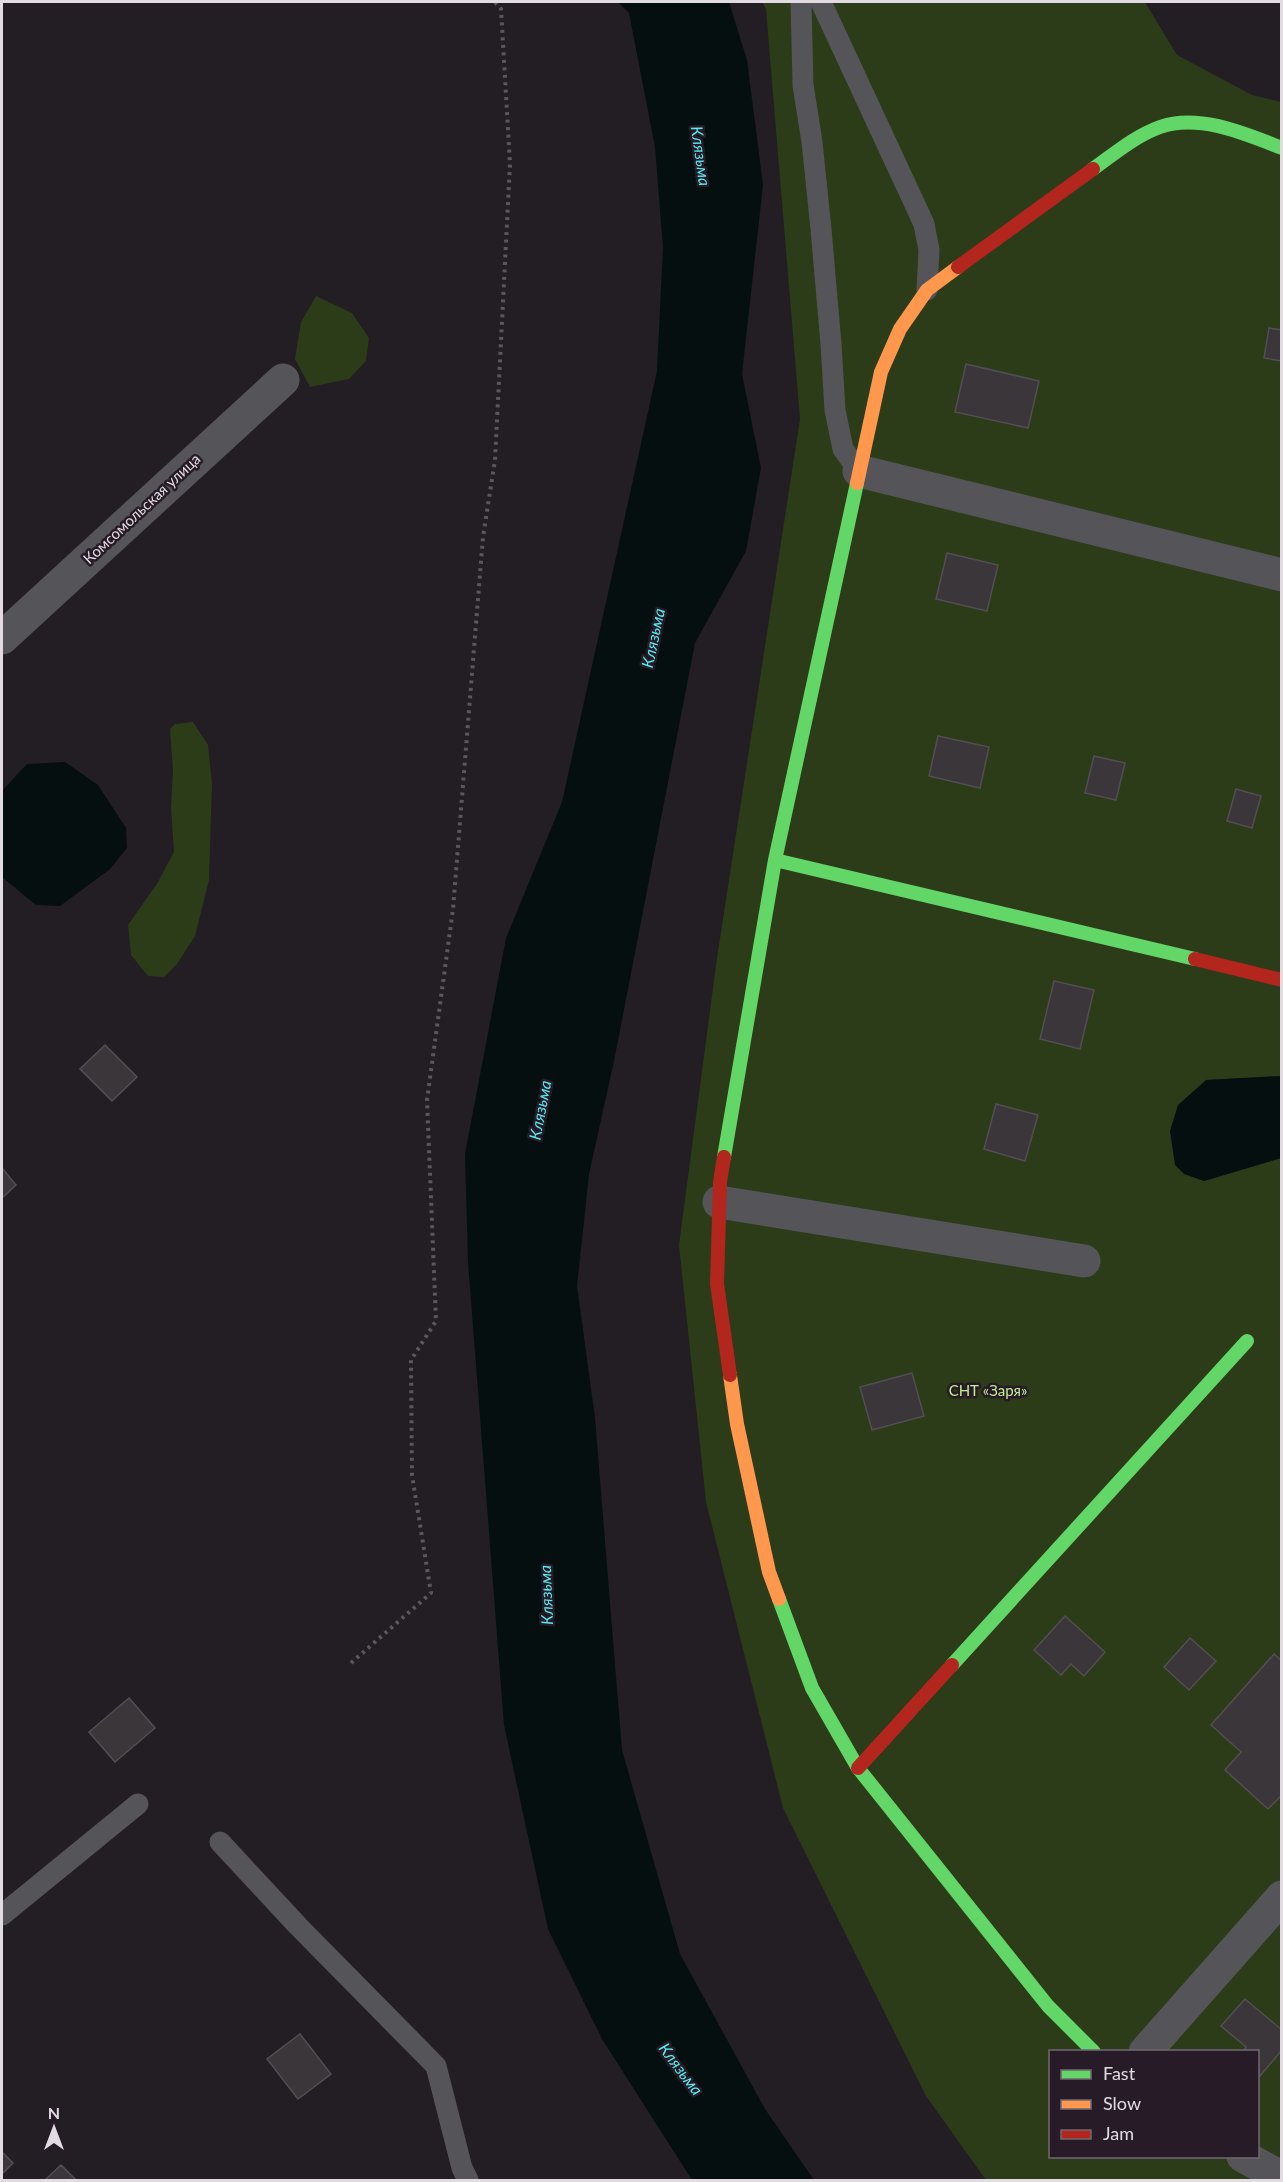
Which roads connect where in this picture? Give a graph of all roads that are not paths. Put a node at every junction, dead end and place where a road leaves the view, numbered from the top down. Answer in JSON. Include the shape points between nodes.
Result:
{"nodes":[{"id":1,"x":801,"y":2,"type":"edge"},
{"id":2,"x":821,"y":2,"type":"edge"},
{"id":3,"x":1281,"y":148,"type":"edge"},
{"id":4,"x":927,"y":290,"type":"junction"},
{"id":5,"x":283,"y":380,"type":"dead end"},
{"id":6,"x":859,"y":471,"type":"junction"},
{"id":7,"x":1281,"y":575,"type":"edge"},
{"id":8,"x":2,"y":638,"type":"edge"},
{"id":9,"x":775,"y":861,"type":"junction"},
{"id":10,"x":1281,"y":980,"type":"edge"},
{"id":11,"x":719,"y":1202,"type":"junction"},
{"id":12,"x":1084,"y":1261,"type":"dead end"},
{"id":13,"x":1247,"y":1341,"type":"dead end"},
{"id":14,"x":858,"y":1768,"type":"junction"},
{"id":15,"x":138,"y":1804,"type":"dead end"},
{"id":16,"x":220,"y":1842,"type":"dead end"},
{"id":17,"x":1281,"y":1897,"type":"edge"},
{"id":18,"x":2,"y":1915,"type":"edge"},
{"id":19,"x":1092,"y":2050,"type":"edge"},
{"id":20,"x":1147,"y":2050,"type":"edge"},
{"id":21,"x":1245,"y":2158,"type":"edge"},
{"id":22,"x":1281,"y":2178,"type":"edge"},
{"id":23,"x":468,"y":2181,"type":"edge"}],
"edges":[{"from":1,"to":6,"type":"lane","via":[[803,85],[822,241],[835,410],[843,449]]},
{"from":2,"to":4,"type":"lane","via":[[924,224],[929,250]]},
{"from":3,"to":4,"type":"street","via":[[1240,131],[1198,122],[1165,126],[1128,143]]},
{"from":4,"to":6,"type":"street","via":[[900,328],[881,372]]},
{"from":5,"to":8,"type":"street","name":"Комсомольская улица"},
{"from":6,"to":7,"type":"street"},
{"from":6,"to":9,"type":"street"},
{"from":9,"to":10,"type":"street"},
{"from":9,"to":11,"type":"street"},
{"from":11,"to":12,"type":"street"},
{"from":11,"to":14,"type":"street","via":[[717,1284],[737,1424],[770,1572],[812,1688]]},
{"from":13,"to":14,"type":"street"},
{"from":14,"to":19,"type":"street","via":[[1048,2006]]},
{"from":15,"to":18,"type":"lane"},
{"from":16,"to":23,"type":"lane","via":[[436,2066]]},
{"from":17,"to":20,"type":"street"},
{"from":21,"to":22,"type":"street"}]}
